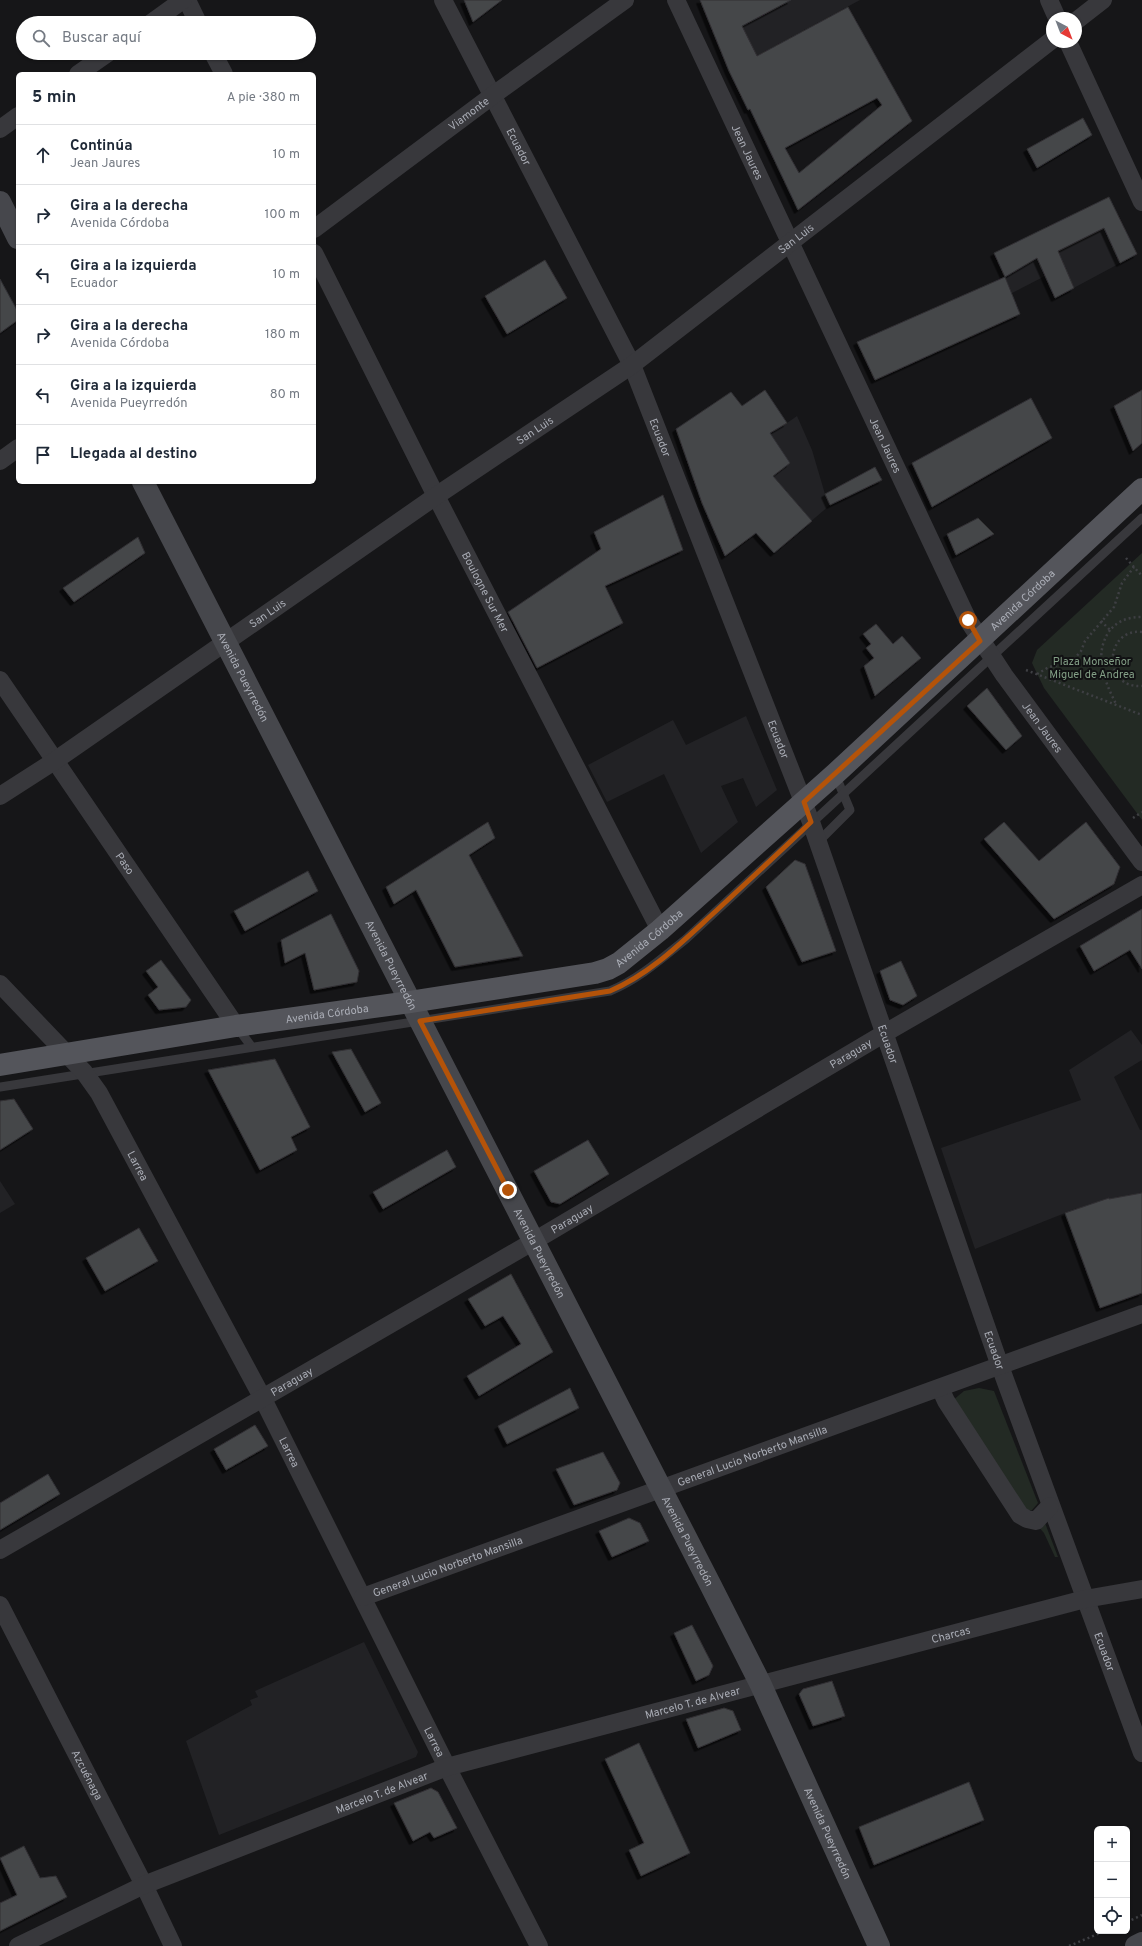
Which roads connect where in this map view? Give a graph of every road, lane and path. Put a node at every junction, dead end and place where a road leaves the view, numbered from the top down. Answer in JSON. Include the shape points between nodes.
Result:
{"nodes":[{"id":1,"x":183,"y":0,"type":"edge"},
{"id":2,"x":187,"y":0,"type":"edge"},
{"id":3,"x":443,"y":0,"type":"edge"},
{"id":4,"x":625,"y":0,"type":"edge"},
{"id":5,"x":676,"y":0,"type":"edge"},
{"id":6,"x":1049,"y":0,"type":"edge"},
{"id":7,"x":1103,"y":0,"type":"edge"},
{"id":8,"x":1054,"y":12,"type":"edge"},
{"id":9,"x":161,"y":16,"type":"edge"},
{"id":10,"x":195,"y":16,"type":"edge"},
{"id":11,"x":1082,"y":16,"type":"edge"},
{"id":12,"x":1046,"y":45,"type":"edge"},
{"id":13,"x":1071,"y":48,"type":"edge"},
{"id":14,"x":98,"y":60,"type":"edge"},
{"id":15,"x":217,"y":60,"type":"edge"},
{"id":16,"x":81,"y":72,"type":"edge"},
{"id":17,"x":223,"y":72,"type":"edge"},
{"id":18,"x":492,"y":96,"type":"junction"},
{"id":19,"x":16,"y":117,"type":"edge"},
{"id":20,"x":0,"y":129,"type":"edge"},
{"id":21,"x":0,"y":202,"type":"edge"},
{"id":22,"x":1142,"y":202,"type":"edge"},
{"id":23,"x":316,"y":228,"type":"edge"},
{"id":24,"x":16,"y":234,"type":"edge"},
{"id":25,"x":790,"y":242,"type":"junction"},
{"id":26,"x":316,"y":257,"type":"edge"},
{"id":27,"x":632,"y":365,"type":"junction"},
{"id":28,"x":16,"y":450,"type":"edge"},
{"id":29,"x":0,"y":462,"type":"edge"},
{"id":30,"x":144,"y":484,"type":"edge"},
{"id":31,"x":1142,"y":490,"type":"edge"},
{"id":32,"x":436,"y":496,"type":"junction"},
{"id":33,"x":1142,"y":518,"type":"edge"},
{"id":34,"x":1126,"y":558,"type":"dead end"},
{"id":35,"x":1134,"y":567,"type":"junction"},
{"id":36,"x":1142,"y":576,"type":"edge"},
{"id":37,"x":1142,"y":617,"type":"edge"},
{"id":38,"x":1101,"y":621,"type":"junction"},
{"id":39,"x":1110,"y":630,"type":"junction"},
{"id":40,"x":1142,"y":632,"type":"edge"},
{"id":41,"x":225,"y":643,"type":"junction"},
{"id":42,"x":986,"y":649,"type":"junction"},
{"id":43,"x":1026,"y":670,"type":"dead end"},
{"id":44,"x":1037,"y":674,"type":"junction"},
{"id":45,"x":0,"y":680,"type":"edge"},
{"id":46,"x":1142,"y":686,"type":"edge"},
{"id":47,"x":1116,"y":705,"type":"junction"},
{"id":48,"x":1142,"y":715,"type":"edge"},
{"id":49,"x":56,"y":760,"type":"junction"},
{"id":50,"x":839,"y":783,"type":"junction"},
{"id":51,"x":0,"y":796,"type":"edge"},
{"id":52,"x":807,"y":812,"type":"junction"},
{"id":53,"x":1142,"y":812,"type":"edge"},
{"id":54,"x":1133,"y":818,"type":"dead end"},
{"id":55,"x":818,"y":842,"type":"junction"},
{"id":56,"x":1142,"y":862,"type":"edge"},
{"id":57,"x":1142,"y":885,"type":"edge"},
{"id":58,"x":660,"y":930,"type":"junction"},
{"id":59,"x":0,"y":984,"type":"edge"},
{"id":60,"x":410,"y":1002,"type":"junction"},
{"id":61,"x":420,"y":1021,"type":"junction"},
{"id":62,"x":236,"y":1026,"type":"junction"},
{"id":63,"x":885,"y":1033,"type":"junction"},
{"id":64,"x":251,"y":1046,"type":"junction"},
{"id":65,"x":66,"y":1054,"type":"junction"},
{"id":66,"x":0,"y":1065,"type":"edge"},
{"id":67,"x":84,"y":1072,"type":"junction"},
{"id":68,"x":0,"y":1087,"type":"edge"},
{"id":69,"x":534,"y":1241,"type":"junction"},
{"id":70,"x":1142,"y":1314,"type":"edge"},
{"id":71,"x":1000,"y":1366,"type":"junction"},
{"id":72,"x":940,"y":1388,"type":"junction"},
{"id":73,"x":262,"y":1398,"type":"junction"},
{"id":74,"x":661,"y":1489,"type":"junction"},
{"id":75,"x":1050,"y":1506,"type":"junction"},
{"id":76,"x":0,"y":1550,"type":"edge"},
{"id":77,"x":1142,"y":1590,"type":"edge"},
{"id":78,"x":363,"y":1597,"type":"junction"},
{"id":79,"x":1085,"y":1599,"type":"junction"},
{"id":80,"x":0,"y":1605,"type":"edge"},
{"id":81,"x":760,"y":1683,"type":"junction"},
{"id":82,"x":1142,"y":1753,"type":"edge"},
{"id":83,"x":447,"y":1767,"type":"junction"},
{"id":84,"x":144,"y":1885,"type":"junction"},
{"id":85,"x":1142,"y":1915,"type":"edge"},
{"id":86,"x":1130,"y":1921,"type":"edge"},
{"id":87,"x":1098,"y":1934,"type":"edge"},
{"id":88,"x":1142,"y":1944,"type":"edge"},
{"id":89,"x":18,"y":1946,"type":"edge"},
{"id":90,"x":173,"y":1946,"type":"edge"},
{"id":91,"x":539,"y":1946,"type":"edge"},
{"id":92,"x":879,"y":1946,"type":"edge"},
{"id":93,"x":1069,"y":1946,"type":"edge"},
{"id":94,"x":1136,"y":1946,"type":"edge"}],
"edges":[{"from":1,"to":9,"type":"street"},
{"from":2,"to":10,"type":"street"},
{"from":3,"to":18,"type":"street","name":"Ecuador"},
{"from":4,"to":18,"type":"street","name":"Viamonte"},
{"from":5,"to":25,"type":"street","name":"Jean Jaures"},
{"from":6,"to":8,"type":"street"},
{"from":7,"to":11,"type":"street"},
{"from":12,"to":25,"type":"street","name":"San Luis"},
{"from":13,"to":22,"type":"street"},
{"from":14,"to":16,"type":"street"},
{"from":15,"to":17,"type":"street"},
{"from":18,"to":23,"type":"street","name":"Viamonte"},
{"from":18,"to":27,"type":"street","name":"Ecuador"},
{"from":19,"to":20,"type":"street"},
{"from":21,"to":24,"type":"main road"},
{"from":25,"to":27,"type":"street","name":"San Luis"},
{"from":25,"to":42,"type":"street","name":"Jean Jaures","via":[[965,613]]},
{"from":26,"to":32,"type":"street","name":"Boulogne Sur Mer"},
{"from":27,"to":32,"type":"street","name":"San Luis"},
{"from":27,"to":52,"type":"street","name":"Ecuador"},
{"from":28,"to":29,"type":"street"},
{"from":30,"to":41,"type":"main road","name":"Avenida Pueyrredón"},
{"from":31,"to":42,"type":"main road","name":"Avenida Córdoba"},
{"from":32,"to":41,"type":"street","name":"San Luis"},
{"from":32,"to":58,"type":"street","name":"Boulogne Sur Mer"},
{"from":33,"to":42,"type":"lane","name":"Avenida Córdoba"},
{"from":34,"to":35,"type":"path"},
{"from":35,"to":36,"type":"path"},
{"from":35,"to":38,"type":"path","via":[[1122,583],[1114,607]]},
{"from":37,"to":39,"type":"path","via":[[1127,618]]},
{"from":38,"to":39,"type":"path"},
{"from":38,"to":44,"type":"path","via":[[1075,658],[1061,665],[1049,666]]},
{"from":39,"to":47,"type":"path","via":[[1104,639],[1100,662]]},
{"from":40,"to":46,"type":"path","via":[[1130,633],[1122,638],[1112,653],[1112,662],[1120,678],[1128,684]]},
{"from":41,"to":49,"type":"street","name":"San Luis"},
{"from":41,"to":60,"type":"main road","name":"Avenida Pueyrredón"},
{"from":42,"to":50,"type":"main road","name":"Avenida Córdoba"},
{"from":42,"to":56,"type":"street","name":"Jean Jaures"},
{"from":43,"to":44,"type":"path"},
{"from":44,"to":47,"type":"path"},
{"from":45,"to":49,"type":"street","name":"Paso"},
{"from":47,"to":48,"type":"path"},
{"from":49,"to":51,"type":"street","name":"San Luis"},
{"from":49,"to":62,"type":"street","name":"Paso"},
{"from":50,"to":52,"type":"main road","name":"Avenida Córdoba"},
{"from":50,"to":55,"type":"lane","via":[[850,810]]},
{"from":52,"to":55,"type":"street","name":"Ecuador"},
{"from":52,"to":58,"type":"main road","name":"Avenida Córdoba"},
{"from":52,"to":61,"type":"lane","name":"Avenida Córdoba","via":[[686,939],[627,984],[610,991]]},
{"from":53,"to":54,"type":"path"},
{"from":55,"to":63,"type":"street","name":"Ecuador"},
{"from":57,"to":63,"type":"street","name":"Paraguay"},
{"from":58,"to":60,"type":"main road","name":"Avenida Córdoba","via":[[619,963],[595,973]]},
{"from":59,"to":65,"type":"street","name":"Larrea"},
{"from":60,"to":61,"type":"main road","name":"Avenida Pueyrredón"},
{"from":60,"to":62,"type":"main road","name":"Avenida Córdoba"},
{"from":61,"to":64,"type":"lane","name":"Avenida Córdoba"},
{"from":61,"to":69,"type":"main road","name":"Avenida Pueyrredón"},
{"from":62,"to":64,"type":"lane","name":"Paso"},
{"from":62,"to":65,"type":"main road","name":"Avenida Córdoba"},
{"from":63,"to":69,"type":"street","name":"Paraguay"},
{"from":63,"to":71,"type":"street","name":"Ecuador"},
{"from":64,"to":67,"type":"lane","name":"Avenida Córdoba"},
{"from":65,"to":66,"type":"main road","name":"Avenida Córdoba"},
{"from":65,"to":67,"type":"street","name":"Larrea"},
{"from":67,"to":68,"type":"lane","name":"Avenida Córdoba"},
{"from":67,"to":73,"type":"street","name":"Larrea","via":[[99,1092]]},
{"from":69,"to":73,"type":"street","name":"Paraguay"},
{"from":69,"to":74,"type":"main road","name":"Avenida Pueyrredón"},
{"from":70,"to":71,"type":"street","name":"General Lucio Norberto Mansilla"},
{"from":71,"to":72,"type":"street","name":"General Lucio Norberto Mansilla"},
{"from":71,"to":75,"type":"street","name":"Ecuador"},
{"from":72,"to":74,"type":"street","name":"General Lucio Norberto Mansilla"},
{"from":72,"to":75,"type":"street","via":[[1020,1515],[1036,1521]]},
{"from":73,"to":76,"type":"street","name":"Paraguay"},
{"from":73,"to":78,"type":"street","name":"Larrea"},
{"from":74,"to":78,"type":"street","name":"General Lucio Norberto Mansilla"},
{"from":74,"to":81,"type":"main road","name":"Avenida Pueyrredón"},
{"from":75,"to":79,"type":"street","name":"Ecuador"},
{"from":77,"to":79,"type":"street","name":"Charcas"},
{"from":78,"to":83,"type":"street","name":"Larrea"},
{"from":79,"to":81,"type":"street","name":"Charcas"},
{"from":79,"to":82,"type":"street","name":"Ecuador"},
{"from":80,"to":84,"type":"street","name":"Azcuénaga"},
{"from":81,"to":83,"type":"street","name":"Marcelo T. de Alvear"},
{"from":81,"to":92,"type":"main road","name":"Avenida Pueyrredón"},
{"from":83,"to":84,"type":"street","name":"Marcelo T. de Alvear"},
{"from":83,"to":91,"type":"street","name":"Larrea"},
{"from":84,"to":89,"type":"street","name":"Marcelo T. de Alvear"},
{"from":84,"to":90,"type":"street","name":"Azcuénaga"},
{"from":85,"to":86,"type":"path"},
{"from":87,"to":93,"type":"path"},
{"from":88,"to":94,"type":"main road"}]}
